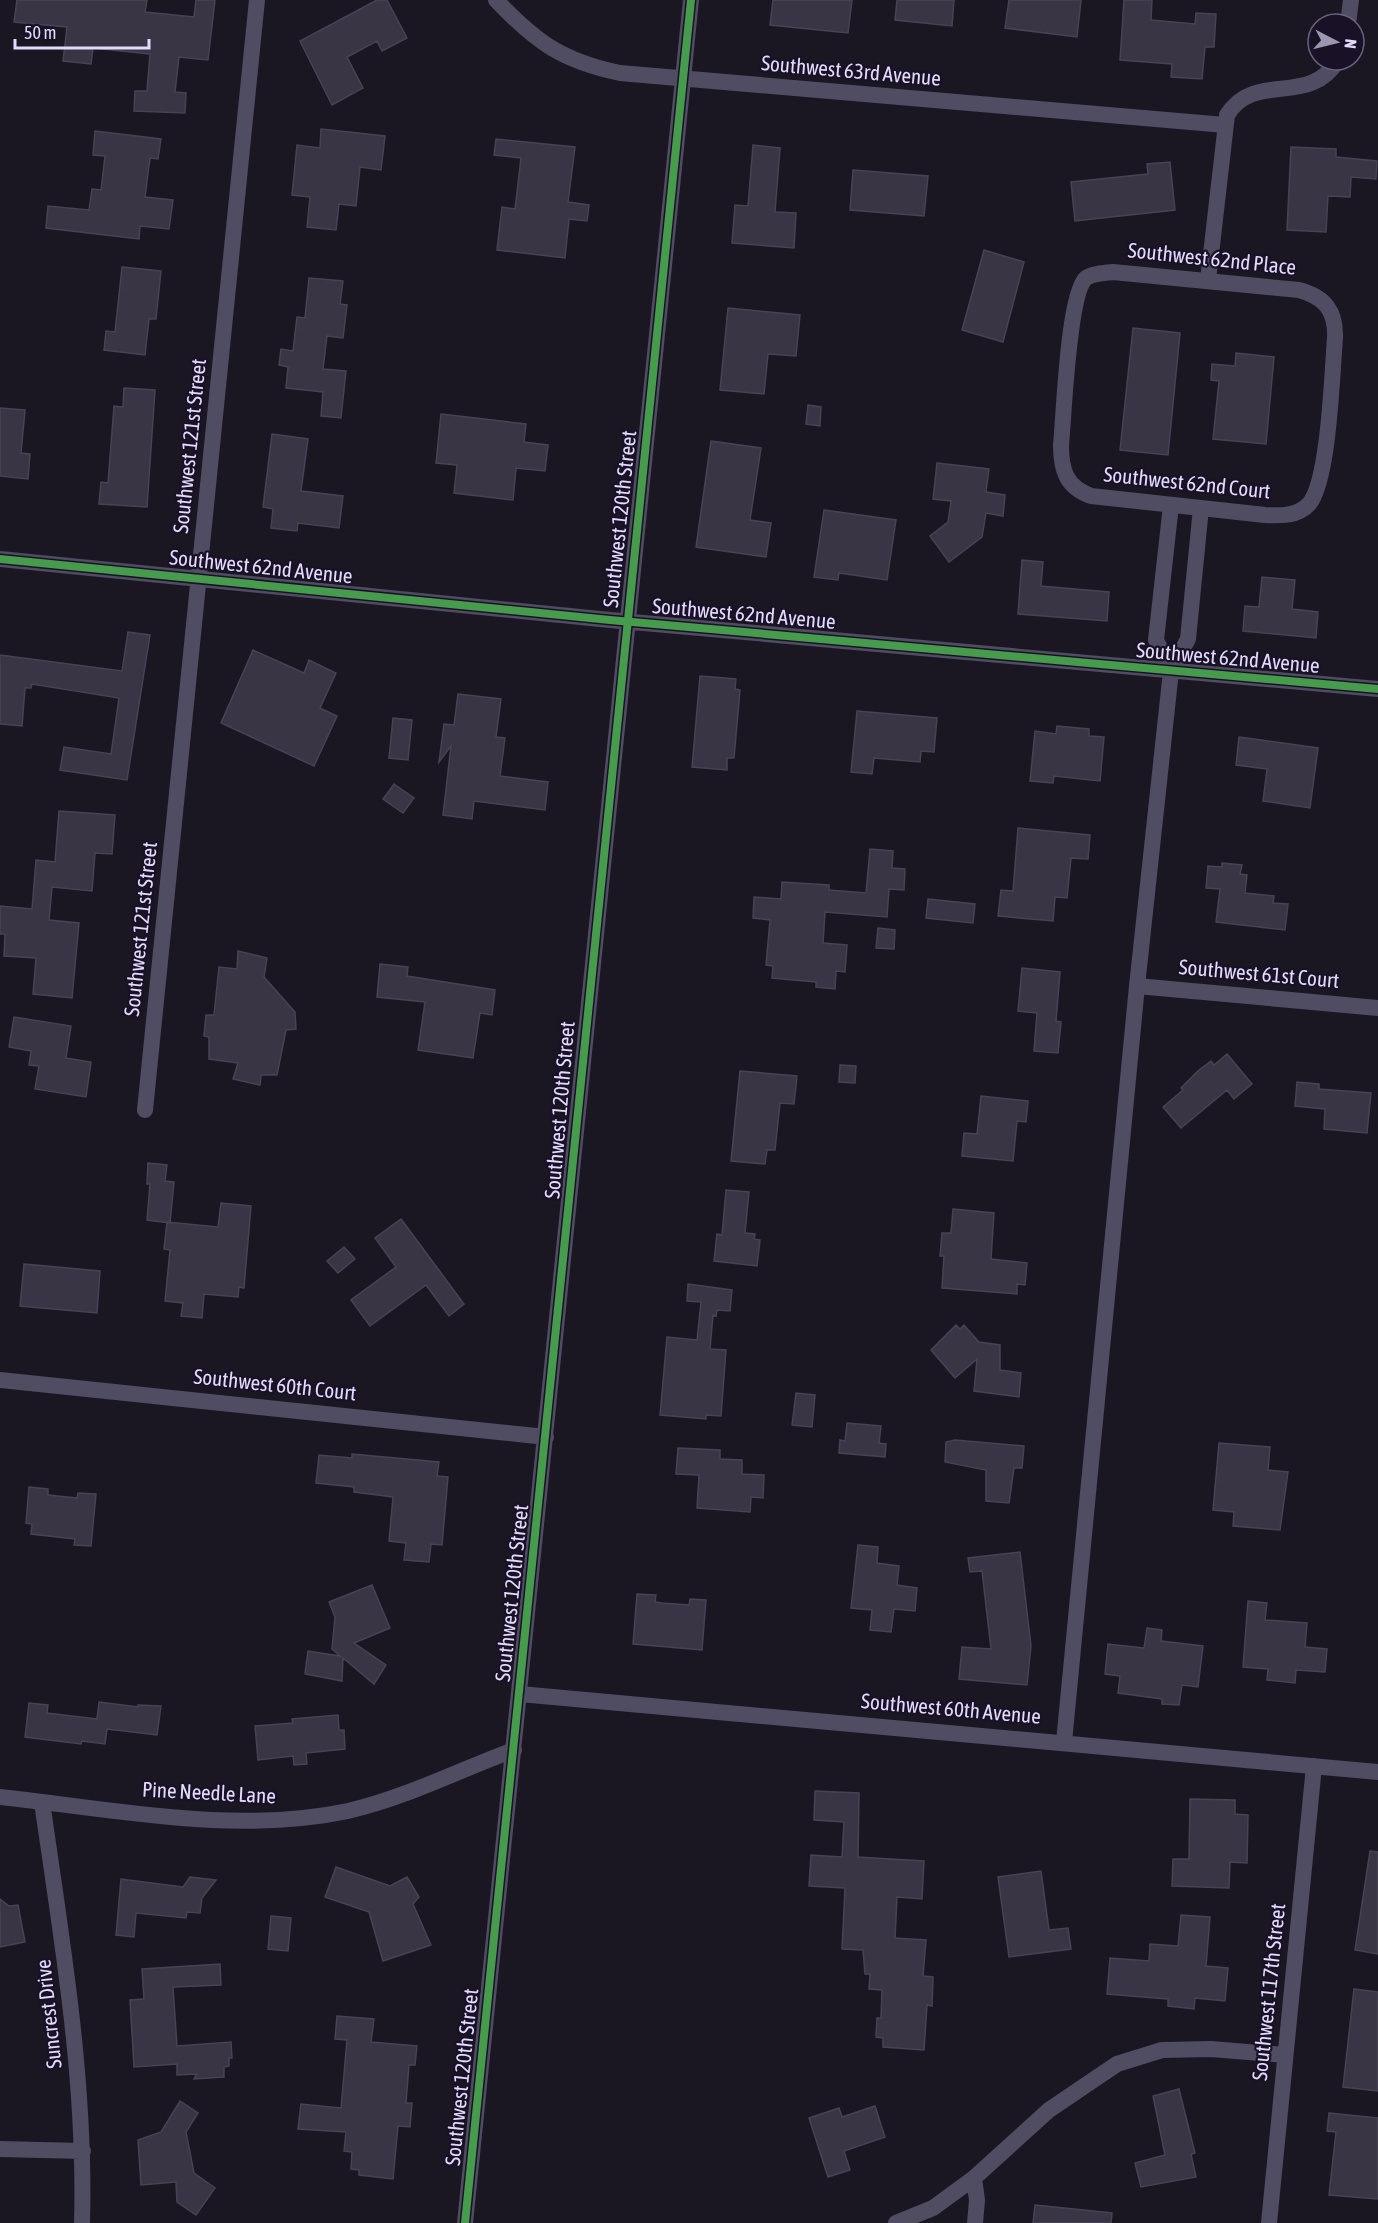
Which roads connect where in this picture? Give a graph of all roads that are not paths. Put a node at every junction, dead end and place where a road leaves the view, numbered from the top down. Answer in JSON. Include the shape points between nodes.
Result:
{"nodes":[{"id":1,"x":257,"y":0,"type":"edge"},
{"id":2,"x":496,"y":0,"type":"edge"},
{"id":3,"x":691,"y":0,"type":"edge"},
{"id":4,"x":1328,"y":72,"type":"edge"},
{"id":5,"x":683,"y":79,"type":"junction"},
{"id":6,"x":1225,"y":125,"type":"junction"},
{"id":7,"x":1208,"y":280,"type":"junction"},
{"id":8,"x":1066,"y":478,"type":"joint"},
{"id":9,"x":1171,"y":505,"type":"junction"},
{"id":10,"x":1308,"y":505,"type":"joint"},
{"id":11,"x":1201,"y":508,"type":"junction"},
{"id":12,"x":0,"y":559,"type":"edge"},
{"id":13,"x":199,"y":579,"type":"junction"},
{"id":14,"x":627,"y":621,"type":"junction"},
{"id":15,"x":1171,"y":671,"type":"junction"},
{"id":16,"x":1378,"y":690,"type":"edge"},
{"id":17,"x":1137,"y":986,"type":"junction"},
{"id":18,"x":1378,"y":1008,"type":"edge"},
{"id":19,"x":145,"y":1110,"type":"dead end"},
{"id":20,"x":0,"y":1380,"type":"edge"},
{"id":21,"x":546,"y":1437,"type":"junction"},
{"id":22,"x":520,"y":1694,"type":"junction"},
{"id":23,"x":1064,"y":1742,"type":"junction"},
{"id":24,"x":514,"y":1750,"type":"junction"},
{"id":25,"x":1314,"y":1766,"type":"junction"},
{"id":26,"x":1378,"y":1773,"type":"edge"},
{"id":27,"x":0,"y":1797,"type":"edge"},
{"id":28,"x":42,"y":1802,"type":"junction"},
{"id":29,"x":1285,"y":2055,"type":"junction"},
{"id":30,"x":0,"y":2149,"type":"edge"},
{"id":31,"x":82,"y":2151,"type":"junction"},
{"id":32,"x":974,"y":2178,"type":"junction"},
{"id":33,"x":82,"y":2223,"type":"edge"},
{"id":34,"x":465,"y":2223,"type":"edge"},
{"id":35,"x":896,"y":2223,"type":"edge"},
{"id":36,"x":975,"y":2223,"type":"edge"},
{"id":37,"x":1269,"y":2223,"type":"edge"}],
"edges":[{"from":1,"to":13,"type":"street","name":"Southwest 121st Street"},
{"from":2,"to":5,"type":"street","name":"Southwest 63rd Avenue","via":[[532,35],[562,56],[620,73]]},
{"from":3,"to":5,"type":"street","name":"Southwest 120th Street"},
{"from":4,"to":6,"type":"street","via":[[1311,85],[1242,97],[1227,115]]},
{"from":5,"to":6,"type":"street","name":"Southwest 63rd Avenue"},
{"from":5,"to":14,"type":"street","name":"Southwest 120th Street"},
{"from":6,"to":7,"type":"street"},
{"from":7,"to":8,"type":"street","name":"Southwest 62nd Place","via":[[1113,272],[1085,279],[1073,318],[1061,446]]},
{"from":7,"to":10,"type":"street","name":"Southwest 62nd Place","via":[[1299,290],[1322,299],[1330,307],[1335,339],[1321,477]]},
{"from":8,"to":9,"type":"street","name":"Southwest 62nd Court","via":[[1080,492],[1091,496]]},
{"from":9,"to":11,"type":"street","name":"Southwest 62nd Court"},
{"from":9,"to":15,"type":"street","via":[[1156,640]]},
{"from":10,"to":11,"type":"street","name":"Southwest 62nd Court","via":[[1281,516]]},
{"from":11,"to":15,"type":"street","via":[[1188,639]]},
{"from":12,"to":13,"type":"street","name":"Southwest 62nd Avenue"},
{"from":13,"to":14,"type":"street","name":"Southwest 62nd Avenue"},
{"from":13,"to":19,"type":"street","name":"Southwest 121st Street"},
{"from":14,"to":15,"type":"street","name":"Southwest 62nd Avenue"},
{"from":14,"to":21,"type":"street","name":"Southwest 120th Street"},
{"from":15,"to":16,"type":"street","name":"Southwest 62nd Avenue"},
{"from":15,"to":17,"type":"street"},
{"from":17,"to":18,"type":"street","name":"Southwest 61st Court"},
{"from":17,"to":23,"type":"street"},
{"from":20,"to":21,"type":"street","name":"Southwest 60th Court"},
{"from":21,"to":22,"type":"street","name":"Southwest 120th Street"},
{"from":22,"to":23,"type":"street","name":"Southwest 60th Avenue"},
{"from":22,"to":24,"type":"street","name":"Southwest 120th Street"},
{"from":23,"to":25,"type":"street","name":"Southwest 60th Avenue"},
{"from":24,"to":28,"type":"street","name":"Pine Needle Lane","via":[[371,1805],[305,1818],[203,1820]]},
{"from":24,"to":34,"type":"street","name":"Southwest 120th Street"},
{"from":25,"to":26,"type":"street","name":"Southwest 60th Avenue"},
{"from":25,"to":29,"type":"street","name":"Southwest 117th Street"},
{"from":27,"to":28,"type":"street","name":"Pine Needle Lane"},
{"from":28,"to":31,"type":"street","name":"Suncrest Drive","via":[[71,1998]]},
{"from":29,"to":32,"type":"street","via":[[1173,2049],[1117,2064],[1049,2110]]},
{"from":29,"to":37,"type":"street","name":"Southwest 117th Street"},
{"from":30,"to":31,"type":"street"},
{"from":31,"to":33,"type":"street","name":"Suncrest Drive"},
{"from":32,"to":35,"type":"street","via":[[933,2208]]},
{"from":32,"to":36,"type":"street"}]}
